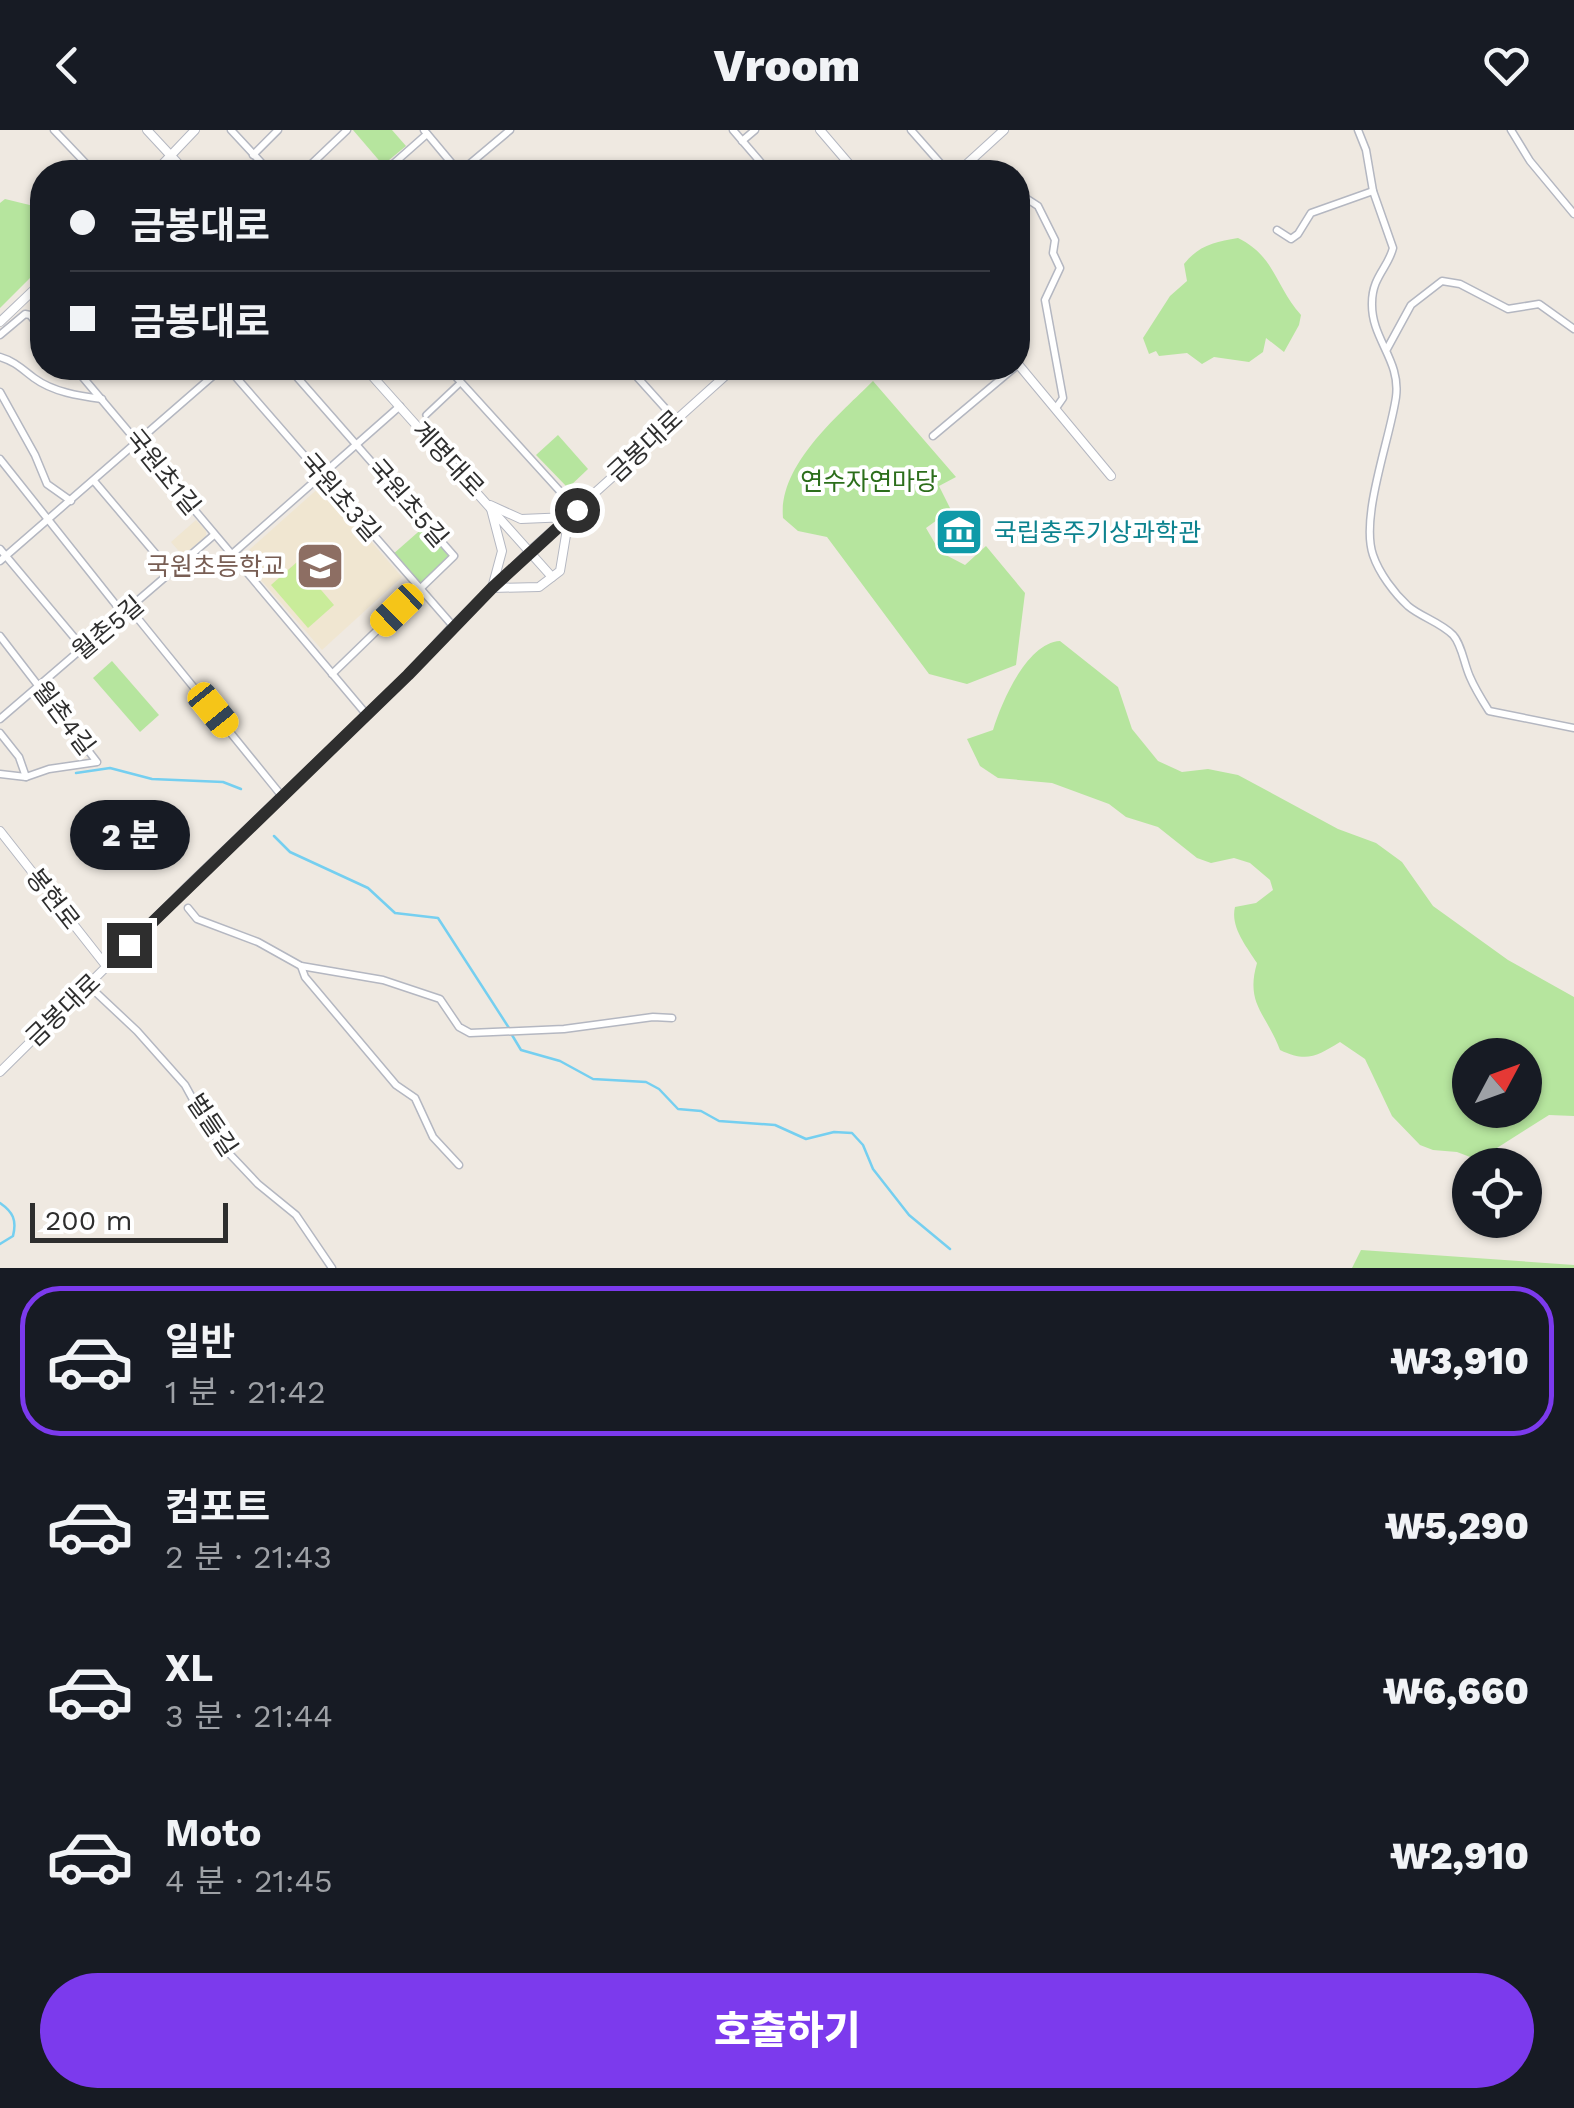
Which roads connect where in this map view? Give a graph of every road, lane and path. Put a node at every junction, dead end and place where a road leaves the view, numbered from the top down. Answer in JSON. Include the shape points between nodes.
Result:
{"nodes":[{"id":1,"x":54,"y":130,"type":"edge"},
{"id":2,"x":147,"y":130,"type":"edge"},
{"id":3,"x":194,"y":130,"type":"edge"},
{"id":4,"x":231,"y":130,"type":"edge"},
{"id":5,"x":278,"y":130,"type":"edge"},
{"id":6,"x":346,"y":130,"type":"edge"},
{"id":7,"x":510,"y":130,"type":"edge"},
{"id":8,"x":733,"y":130,"type":"edge"},
{"id":9,"x":755,"y":130,"type":"edge"},
{"id":10,"x":820,"y":130,"type":"edge"},
{"id":11,"x":911,"y":130,"type":"edge"},
{"id":12,"x":1004,"y":130,"type":"edge"},
{"id":13,"x":1358,"y":130,"type":"edge"},
{"id":14,"x":1511,"y":130,"type":"edge"},
{"id":15,"x":426,"y":132,"type":"edge"},
{"id":16,"x":742,"y":141,"type":"junction"},
{"id":17,"x":254,"y":155,"type":"junction"},
{"id":18,"x":171,"y":156,"type":"junction"},
{"id":19,"x":83,"y":160,"type":"edge"},
{"id":20,"x":167,"y":160,"type":"edge"},
{"id":21,"x":175,"y":160,"type":"edge"},
{"id":22,"x":259,"y":160,"type":"edge"},
{"id":23,"x":316,"y":160,"type":"edge"},
{"id":24,"x":397,"y":160,"type":"edge"},
{"id":25,"x":450,"y":160,"type":"edge"},
{"id":26,"x":474,"y":160,"type":"edge"},
{"id":27,"x":759,"y":160,"type":"edge"},
{"id":28,"x":846,"y":160,"type":"edge"},
{"id":29,"x":937,"y":160,"type":"edge"},
{"id":30,"x":972,"y":160,"type":"edge"},
{"id":31,"x":1372,"y":191,"type":"junction"},
{"id":32,"x":1030,"y":201,"type":"edge"},
{"id":33,"x":1574,"y":214,"type":"edge"},
{"id":34,"x":1277,"y":230,"type":"dead end"},
{"id":35,"x":30,"y":293,"type":"edge"},
{"id":36,"x":30,"y":315,"type":"edge"},
{"id":37,"x":0,"y":322,"type":"edge"},
{"id":38,"x":1574,"y":330,"type":"edge"},
{"id":39,"x":0,"y":335,"type":"edge"},
{"id":40,"x":1387,"y":349,"type":"junction"},
{"id":41,"x":0,"y":357,"type":"edge"},
{"id":42,"x":30,"y":375,"type":"edge"},
{"id":43,"x":1030,"y":379,"type":"edge"},
{"id":44,"x":37,"y":380,"type":"edge"},
{"id":45,"x":85,"y":380,"type":"edge"},
{"id":46,"x":211,"y":380,"type":"edge"},
{"id":47,"x":236,"y":380,"type":"edge"},
{"id":48,"x":299,"y":380,"type":"edge"},
{"id":49,"x":376,"y":380,"type":"edge"},
{"id":50,"x":459,"y":380,"type":"edge"},
{"id":51,"x":639,"y":380,"type":"edge"},
{"id":52,"x":720,"y":380,"type":"edge"},
{"id":53,"x":999,"y":380,"type":"edge"},
{"id":54,"x":459,"y":384,"type":"dead end"},
{"id":55,"x":0,"y":392,"type":"edge"},
{"id":56,"x":102,"y":399,"type":"junction"},
{"id":57,"x":400,"y":406,"type":"junction"},
{"id":58,"x":1056,"y":408,"type":"junction"},
{"id":59,"x":426,"y":415,"type":"dead end"},
{"id":60,"x":674,"y":418,"type":"junction"},
{"id":61,"x":933,"y":436,"type":"dead end"},
{"id":62,"x":138,"y":441,"type":"junction"},
{"id":63,"x":356,"y":445,"type":"junction"},
{"id":64,"x":0,"y":458,"type":"edge"},
{"id":65,"x":321,"y":476,"type":"junction"},
{"id":66,"x":1111,"y":476,"type":"dead end"},
{"id":67,"x":94,"y":480,"type":"junction"},
{"id":68,"x":72,"y":501,"type":"junction"},
{"id":69,"x":490,"y":505,"type":"junction"},
{"id":70,"x":577,"y":510,"type":"junction"},
{"id":71,"x":569,"y":517,"type":"junction"},
{"id":72,"x":49,"y":522,"type":"junction"},
{"id":73,"x":214,"y":535,"type":"junction"},
{"id":74,"x":0,"y":548,"type":"edge"},
{"id":75,"x":530,"y":551,"type":"junction"},
{"id":76,"x":230,"y":555,"type":"junction"},
{"id":77,"x":3,"y":558,"type":"edge"},
{"id":78,"x":171,"y":572,"type":"junction"},
{"id":79,"x":552,"y":577,"type":"junction"},
{"id":80,"x":419,"y":588,"type":"junction"},
{"id":81,"x":492,"y":588,"type":"junction"},
{"id":82,"x":127,"y":612,"type":"junction"},
{"id":83,"x":453,"y":626,"type":"junction"},
{"id":84,"x":0,"y":636,"type":"edge"},
{"id":85,"x":83,"y":648,"type":"junction"},
{"id":86,"x":332,"y":674,"type":"junction"},
{"id":87,"x":39,"y":686,"type":"junction"},
{"id":88,"x":367,"y":715,"type":"junction"},
{"id":89,"x":0,"y":718,"type":"edge"},
{"id":90,"x":1574,"y":728,"type":"edge"},
{"id":91,"x":0,"y":733,"type":"edge"},
{"id":92,"x":0,"y":774,"type":"edge"},
{"id":93,"x":26,"y":777,"type":"junction"},
{"id":94,"x":281,"y":795,"type":"junction"},
{"id":95,"x":0,"y":831,"type":"edge"},
{"id":96,"x":188,"y":908,"type":"dead end"},
{"id":97,"x":301,"y":966,"type":"junction"},
{"id":98,"x":107,"y":967,"type":"junction"},
{"id":99,"x":88,"y":985,"type":"junction"},
{"id":100,"x":672,"y":1018,"type":"dead end"},
{"id":101,"x":0,"y":1072,"type":"edge"},
{"id":102,"x":459,"y":1165,"type":"dead end"},
{"id":103,"x":332,"y":1268,"type":"edge"}],
"edges":[{"from":1,"to":19,"type":"street"},
{"from":2,"to":18,"type":"street"},
{"from":3,"to":18,"type":"street"},
{"from":4,"to":17,"type":"street"},
{"from":5,"to":17,"type":"street"},
{"from":6,"to":23,"type":"street"},
{"from":7,"to":26,"type":"street"},
{"from":8,"to":16,"type":"street"},
{"from":9,"to":16,"type":"street"},
{"from":10,"to":28,"type":"street"},
{"from":11,"to":29,"type":"street"},
{"from":12,"to":30,"type":"street"},
{"from":13,"to":31,"type":"street"},
{"from":14,"to":33,"type":"street"},
{"from":15,"to":24,"type":"street"},
{"from":15,"to":25,"type":"street"},
{"from":16,"to":27,"type":"street"},
{"from":17,"to":22,"type":"street"},
{"from":18,"to":20,"type":"street"},
{"from":18,"to":21,"type":"street"},
{"from":31,"to":34,"type":"street","via":[[1310,213],[1291,238]]},
{"from":31,"to":40,"type":"street","via":[[1393,248],[1378,271],[1372,303],[1376,338]]},
{"from":32,"to":58,"type":"street","via":[[1055,240],[1060,268],[1045,300],[1063,398]]},
{"from":35,"to":37,"type":"street"},
{"from":36,"to":39,"type":"street"},
{"from":38,"to":40,"type":"street","via":[[1538,304],[1508,309],[1442,281],[1411,305]]},
{"from":40,"to":90,"type":"street","via":[[1396,394],[1370,525],[1382,574],[1409,607],[1456,638],[1489,711]]},
{"from":41,"to":42,"type":"street"},
{"from":43,"to":58,"type":"street"},
{"from":44,"to":56,"type":"street"},
{"from":45,"to":56,"type":"street","name":"국원초1길"},
{"from":46,"to":62,"type":"street"},
{"from":47,"to":65,"type":"street","name":"국원초3길"},
{"from":48,"to":63,"type":"street","name":"국원초5길"},
{"from":49,"to":57,"type":"street","name":"계명대로"},
{"from":50,"to":70,"type":"street"},
{"from":51,"to":60,"type":"street"},
{"from":52,"to":60,"type":"street","name":"금봉대로"},
{"from":53,"to":61,"type":"street"},
{"from":54,"to":59,"type":"street"},
{"from":55,"to":68,"type":"street","via":[[46,484]]},
{"from":56,"to":62,"type":"street","name":"국원초1길"},
{"from":57,"to":63,"type":"street"},
{"from":57,"to":69,"type":"street","name":"계명대로"},
{"from":58,"to":66,"type":"street"},
{"from":60,"to":70,"type":"street","name":"금봉대로"},
{"from":62,"to":67,"type":"street"},
{"from":62,"to":73,"type":"street","name":"국원초1길"},
{"from":63,"to":65,"type":"street"},
{"from":63,"to":80,"type":"street","name":"국원초5길","via":[[454,556]]},
{"from":64,"to":72,"type":"street"},
{"from":65,"to":76,"type":"street"},
{"from":65,"to":80,"type":"street","name":"국원초3길"},
{"from":67,"to":68,"type":"street"},
{"from":67,"to":78,"type":"street"},
{"from":68,"to":72,"type":"street"},
{"from":69,"to":71,"type":"street","via":[[521,519]]},
{"from":69,"to":75,"type":"street","name":"계명대로"},
{"from":69,"to":81,"type":"street","via":[[502,551]]},
{"from":70,"to":71,"type":"street","name":"금봉대로"},
{"from":71,"to":75,"type":"street","name":"금봉대로"},
{"from":71,"to":79,"type":"street","via":[[560,571]]},
{"from":72,"to":77,"type":"street"},
{"from":72,"to":82,"type":"street"},
{"from":73,"to":76,"type":"street","name":"국원초1길"},
{"from":73,"to":78,"type":"street","name":"월촌5길"},
{"from":74,"to":77,"type":"street"},
{"from":75,"to":79,"type":"street","name":"계명대로"},
{"from":75,"to":81,"type":"street","name":"금봉대로"},
{"from":76,"to":86,"type":"street","name":"국원초1길"},
{"from":77,"to":85,"type":"street"},
{"from":78,"to":82,"type":"street","name":"월촌5길"},
{"from":79,"to":81,"type":"street","via":[[539,587]]},
{"from":80,"to":83,"type":"street","name":"국원초3길"},
{"from":80,"to":86,"type":"street","name":"국원초5길"},
{"from":81,"to":83,"type":"street","name":"금봉대로"},
{"from":82,"to":85,"type":"street","name":"월촌5길"},
{"from":82,"to":94,"type":"street"},
{"from":83,"to":88,"type":"street","name":"금봉대로"},
{"from":84,"to":87,"type":"street","name":"월촌4길"},
{"from":85,"to":87,"type":"street","name":"월촌5길"},
{"from":86,"to":88,"type":"street","name":"국원초1길"},
{"from":87,"to":89,"type":"street","name":"월촌5길"},
{"from":87,"to":93,"type":"street","name":"월촌4길","via":[[97,762]]},
{"from":88,"to":94,"type":"street","name":"금봉대로"},
{"from":91,"to":93,"type":"street","via":[[20,757]]},
{"from":92,"to":93,"type":"street"},
{"from":94,"to":98,"type":"street","name":"금봉대로"},
{"from":95,"to":98,"type":"street","name":"봉현로"},
{"from":96,"to":97,"type":"street","via":[[197,919]]},
{"from":97,"to":100,"type":"street","via":[[426,993],[470,1033]]},
{"from":97,"to":102,"type":"street","via":[[396,1085],[415,1098],[433,1137]]},
{"from":98,"to":99,"type":"street","name":"금봉대로"},
{"from":99,"to":101,"type":"street","name":"금봉대로"},
{"from":99,"to":103,"type":"street","name":"벌들길","via":[[185,1085],[224,1148],[296,1216]]}]}
